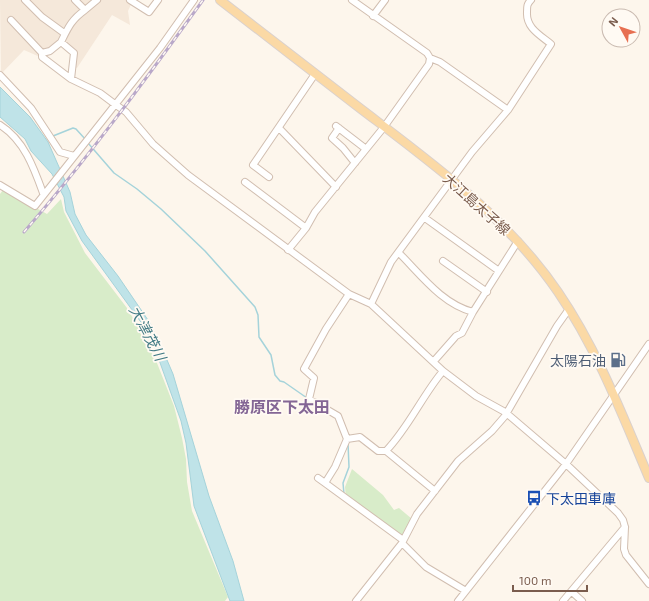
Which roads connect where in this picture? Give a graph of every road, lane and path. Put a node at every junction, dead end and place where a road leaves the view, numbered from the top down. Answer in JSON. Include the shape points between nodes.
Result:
{"nodes":[{"id":1,"x":24,"y":0,"type":"edge"},
{"id":2,"x":75,"y":0,"type":"edge"},
{"id":3,"x":97,"y":0,"type":"edge"},
{"id":4,"x":130,"y":0,"type":"edge"},
{"id":5,"x":158,"y":0,"type":"edge"},
{"id":6,"x":194,"y":0,"type":"edge"},
{"id":7,"x":220,"y":0,"type":"edge"},
{"id":8,"x":352,"y":0,"type":"edge"},
{"id":9,"x":385,"y":0,"type":"edge"},
{"id":10,"x":531,"y":0,"type":"edge"},
{"id":11,"x":85,"y":10,"type":"junction"},
{"id":12,"x":373,"y":16,"type":"junction"},
{"id":13,"x":11,"y":20,"type":"dead end"},
{"id":14,"x":64,"y":33,"type":"junction"},
{"id":15,"x":61,"y":42,"type":"junction"},
{"id":16,"x":42,"y":53,"type":"junction"},
{"id":17,"x":430,"y":58,"type":"junction"},
{"id":18,"x":315,"y":74,"type":"junction"},
{"id":19,"x":0,"y":75,"type":"edge"},
{"id":20,"x":72,"y":79,"type":"junction"},
{"id":21,"x":116,"y":105,"type":"junction"},
{"id":22,"x":508,"y":110,"type":"junction"},
{"id":23,"x":0,"y":124,"type":"edge"},
{"id":24,"x":384,"y":127,"type":"junction"},
{"id":25,"x":279,"y":128,"type":"junction"},
{"id":26,"x":366,"y":149,"type":"junction"},
{"id":27,"x":74,"y":156,"type":"junction"},
{"id":28,"x":355,"y":163,"type":"junction"},
{"id":29,"x":269,"y":177,"type":"dead end"},
{"id":30,"x":451,"y":180,"type":"junction"},
{"id":31,"x":245,"y":182,"type":"dead end"},
{"id":32,"x":0,"y":184,"type":"edge"},
{"id":33,"x":336,"y":187,"type":"junction"},
{"id":34,"x":43,"y":193,"type":"junction"},
{"id":35,"x":425,"y":218,"type":"junction"},
{"id":36,"x":306,"y":228,"type":"junction"},
{"id":37,"x":518,"y":241,"type":"junction"},
{"id":38,"x":288,"y":250,"type":"junction"},
{"id":39,"x":399,"y":253,"type":"junction"},
{"id":40,"x":443,"y":261,"type":"dead end"},
{"id":41,"x":499,"y":271,"type":"junction"},
{"id":42,"x":487,"y":292,"type":"junction"},
{"id":43,"x":349,"y":294,"type":"junction"},
{"id":44,"x":370,"y":304,"type":"junction"},
{"id":45,"x":569,"y":309,"type":"junction"},
{"id":46,"x":473,"y":312,"type":"junction"},
{"id":47,"x":649,"y":344,"type":"edge"},
{"id":48,"x":434,"y":361,"type":"junction"},
{"id":49,"x":443,"y":371,"type":"junction"},
{"id":50,"x":614,"y":396,"type":"junction"},
{"id":51,"x":505,"y":412,"type":"junction"},
{"id":52,"x":349,"y":439,"type":"junction"},
{"id":53,"x":386,"y":451,"type":"junction"},
{"id":54,"x":566,"y":464,"type":"junction"},
{"id":55,"x":318,"y":478,"type":"dead end"},
{"id":56,"x":649,"y":478,"type":"edge"},
{"id":57,"x":326,"y":483,"type":"junction"},
{"id":58,"x":435,"y":491,"type":"junction"},
{"id":59,"x":625,"y":527,"type":"junction"},
{"id":60,"x":402,"y":541,"type":"junction"},
{"id":61,"x":649,"y":584,"type":"edge"},
{"id":62,"x":466,"y":591,"type":"junction"},
{"id":63,"x":572,"y":592,"type":"junction"},
{"id":64,"x":356,"y":601,"type":"edge"},
{"id":65,"x":458,"y":601,"type":"edge"},
{"id":66,"x":563,"y":601,"type":"edge"},
{"id":67,"x":582,"y":601,"type":"edge"}],
"edges":[{"from":1,"to":14,"type":"street"},
{"from":2,"to":11,"type":"street"},
{"from":3,"to":11,"type":"street"},
{"from":4,"to":5,"type":"street","via":[[149,12]]},
{"from":6,"to":21,"type":"street"},
{"from":7,"to":18,"type":"main road","name":"大江島太子線"},
{"from":8,"to":12,"type":"street"},
{"from":9,"to":12,"type":"street"},
{"from":10,"to":22,"type":"street","via":[[527,4],[526,21],[551,44]]},
{"from":11,"to":14,"type":"street"},
{"from":12,"to":17,"type":"street","via":[[427,53]]},
{"from":13,"to":16,"type":"street"},
{"from":14,"to":15,"type":"street"},
{"from":15,"to":16,"type":"street","via":[[50,51]]},
{"from":15,"to":20,"type":"street","via":[[74,53]]},
{"from":16,"to":20,"type":"street","via":[[45,60]]},
{"from":17,"to":22,"type":"street","via":[[440,62]]},
{"from":17,"to":24,"type":"street"},
{"from":18,"to":24,"type":"main road","name":"大江島太子線"},
{"from":18,"to":25,"type":"street"},
{"from":19,"to":27,"type":"street","via":[[31,108],[60,152]]},
{"from":20,"to":21,"type":"street","via":[[100,93]]},
{"from":21,"to":27,"type":"street"},
{"from":21,"to":38,"type":"street","via":[[126,112],[153,144],[188,175]]},
{"from":22,"to":30,"type":"street"},
{"from":23,"to":34,"type":"street","via":[[16,137],[29,158]]},
{"from":24,"to":26,"type":"street"},
{"from":24,"to":30,"type":"main road","name":"大江島太子線"},
{"from":25,"to":29,"type":"street","via":[[253,165]]},
{"from":25,"to":33,"type":"street"},
{"from":26,"to":28,"type":"street"},
{"from":26,"to":28,"type":"street","via":[[337,127],[332,138]]},
{"from":27,"to":34,"type":"street"},
{"from":28,"to":33,"type":"street"},
{"from":30,"to":35,"type":"street"},
{"from":30,"to":37,"type":"main road","name":"大江島太子線"},
{"from":31,"to":36,"type":"street"},
{"from":32,"to":34,"type":"street","via":[[35,206]]},
{"from":33,"to":36,"type":"street","via":[[315,212]]},
{"from":35,"to":39,"type":"street"},
{"from":35,"to":41,"type":"street"},
{"from":36,"to":38,"type":"street"},
{"from":37,"to":41,"type":"street"},
{"from":37,"to":45,"type":"main road","name":"大江島太子線"},
{"from":38,"to":43,"type":"street"},
{"from":39,"to":44,"type":"street","via":[[391,262]]},
{"from":39,"to":46,"type":"street","via":[[445,300]]},
{"from":40,"to":42,"type":"street"},
{"from":41,"to":42,"type":"street"},
{"from":42,"to":46,"type":"street"},
{"from":43,"to":44,"type":"street"},
{"from":43,"to":52,"type":"street","via":[[304,369],[314,378],[309,397],[338,416]]},
{"from":44,"to":48,"type":"street"},
{"from":45,"to":50,"type":"main road","name":"大江島太子線"},
{"from":45,"to":51,"type":"street"},
{"from":46,"to":48,"type":"street","via":[[462,333],[456,336]]},
{"from":47,"to":50,"type":"street"},
{"from":48,"to":49,"type":"street"},
{"from":49,"to":51,"type":"street","via":[[476,396]]},
{"from":49,"to":53,"type":"street","via":[[401,436]]},
{"from":50,"to":54,"type":"street"},
{"from":50,"to":56,"type":"main road","name":"大江島太子線"},
{"from":51,"to":54,"type":"street"},
{"from":51,"to":58,"type":"street","via":[[505,416],[492,431],[458,461]]},
{"from":52,"to":53,"type":"street","via":[[363,438],[378,451]]},
{"from":52,"to":57,"type":"street"},
{"from":53,"to":58,"type":"street"},
{"from":54,"to":59,"type":"street","via":[[618,514]]},
{"from":54,"to":62,"type":"street"},
{"from":55,"to":57,"type":"street"},
{"from":57,"to":60,"type":"street"},
{"from":58,"to":60,"type":"street","via":[[417,514]]},
{"from":59,"to":61,"type":"street","via":[[626,555]]},
{"from":59,"to":63,"type":"street"},
{"from":60,"to":62,"type":"street","via":[[426,567]]},
{"from":60,"to":64,"type":"street"},
{"from":62,"to":65,"type":"street"},
{"from":63,"to":66,"type":"street"},
{"from":63,"to":67,"type":"street"}]}
